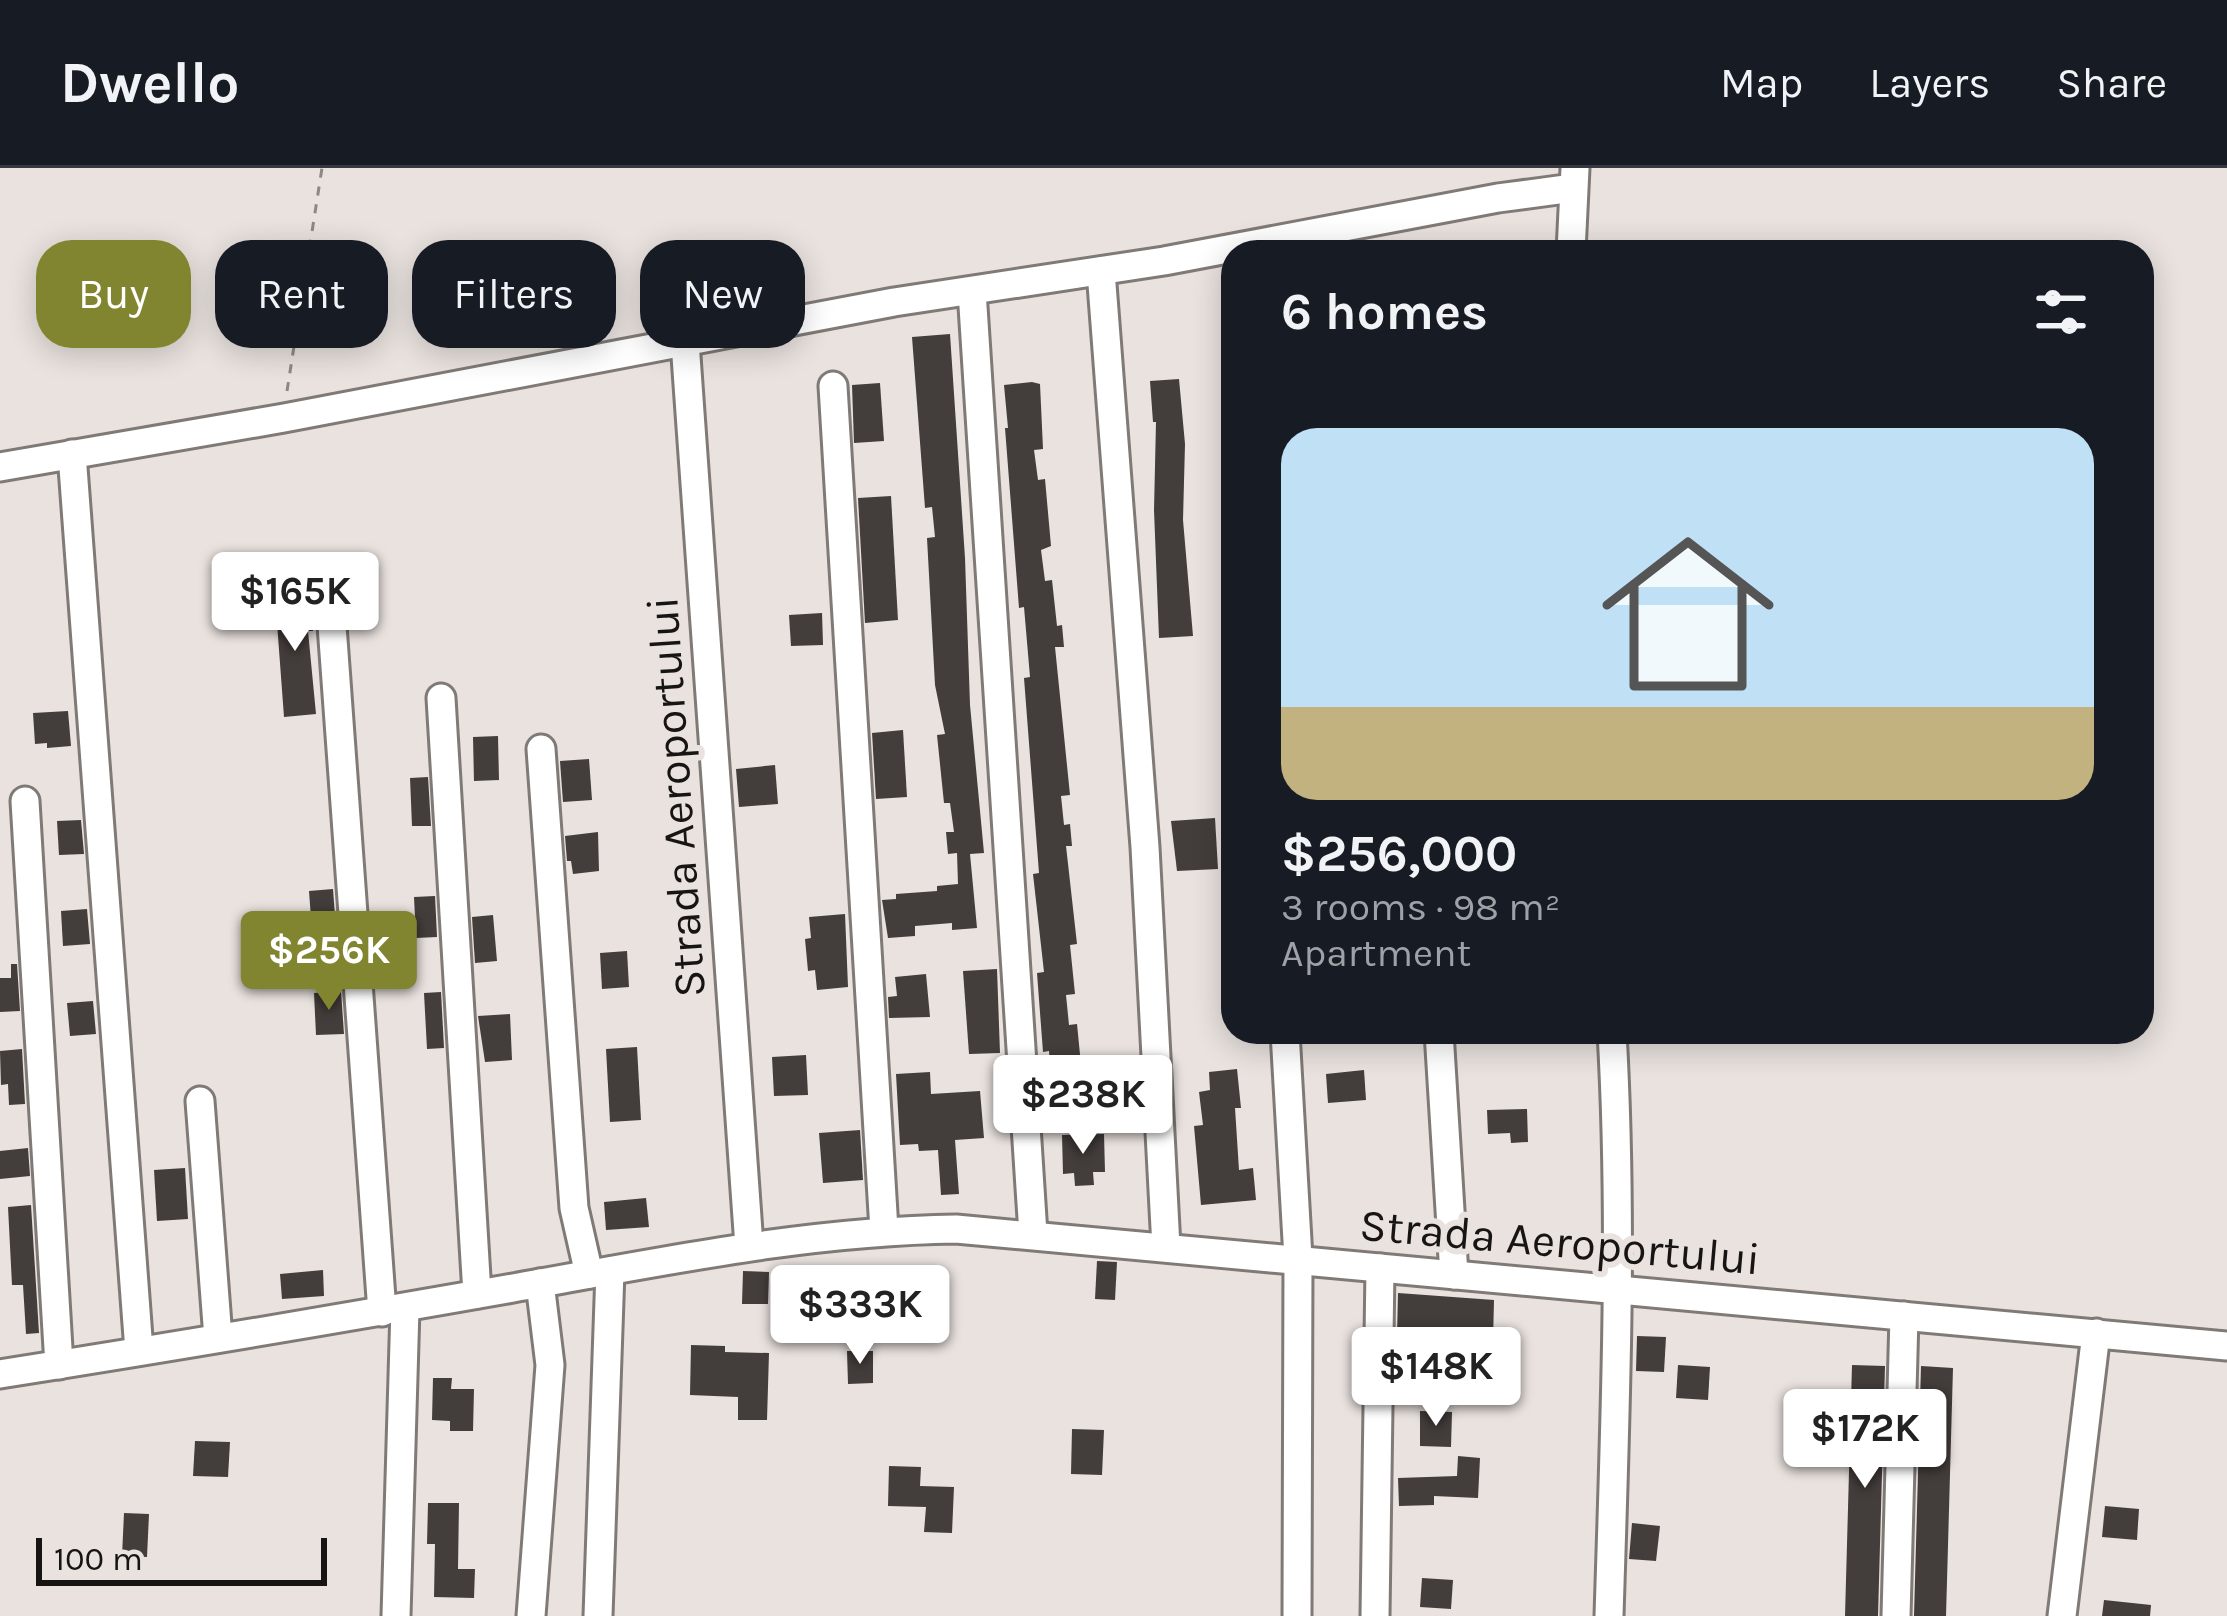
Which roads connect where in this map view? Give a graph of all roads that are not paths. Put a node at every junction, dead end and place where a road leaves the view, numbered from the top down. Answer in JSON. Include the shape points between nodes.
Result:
{"nodes":[{"id":1,"x":1574,"y":178,"type":"edge"},
{"id":2,"x":1270,"y":240,"type":"edge"},
{"id":3,"x":1571,"y":240,"type":"edge"},
{"id":4,"x":1221,"y":249,"type":"edge"},
{"id":5,"x":1101,"y":271,"type":"junction"},
{"id":6,"x":972,"y":291,"type":"junction"},
{"id":7,"x":805,"y":321,"type":"edge"},
{"id":8,"x":653,"y":348,"type":"edge"},
{"id":9,"x":685,"y":348,"type":"edge"},
{"id":10,"x":833,"y":386,"type":"dead end"},
{"id":11,"x":72,"y":454,"type":"junction"},
{"id":12,"x":0,"y":467,"type":"edge"},
{"id":13,"x":331,"y":598,"type":"dead end"},
{"id":14,"x":441,"y":698,"type":"dead end"},
{"id":15,"x":541,"y":748,"type":"dead end"},
{"id":16,"x":25,"y":801,"type":"dead end"},
{"id":17,"x":1286,"y":1044,"type":"edge"},
{"id":18,"x":1440,"y":1044,"type":"edge"},
{"id":19,"x":1613,"y":1044,"type":"edge"},
{"id":20,"x":200,"y":1101,"type":"dead end"},
{"id":21,"x":884,"y":1230,"type":"junction"},
{"id":22,"x":1033,"y":1234,"type":"junction"},
{"id":23,"x":749,"y":1246,"type":"junction"},
{"id":24,"x":1166,"y":1246,"type":"junction"},
{"id":25,"x":1298,"y":1258,"type":"junction"},
{"id":26,"x":1380,"y":1268,"type":"junction"},
{"id":27,"x":600,"y":1272,"type":"junction"},
{"id":28,"x":1454,"y":1275,"type":"junction"},
{"id":29,"x":540,"y":1283,"type":"junction"},
{"id":30,"x":1618,"y":1289,"type":"junction"},
{"id":31,"x":477,"y":1294,"type":"junction"},
{"id":32,"x":394,"y":1310,"type":"junction"},
{"id":33,"x":1904,"y":1316,"type":"junction"},
{"id":34,"x":2096,"y":1333,"type":"junction"},
{"id":35,"x":218,"y":1338,"type":"junction"},
{"id":36,"x":2227,"y":1346,"type":"edge"},
{"id":37,"x":139,"y":1351,"type":"junction"},
{"id":38,"x":59,"y":1365,"type":"junction"},
{"id":39,"x":0,"y":1374,"type":"edge"},
{"id":40,"x":396,"y":1616,"type":"edge"},
{"id":41,"x":531,"y":1616,"type":"edge"},
{"id":42,"x":598,"y":1616,"type":"edge"},
{"id":43,"x":1297,"y":1616,"type":"edge"},
{"id":44,"x":1375,"y":1616,"type":"edge"},
{"id":45,"x":1609,"y":1616,"type":"edge"},
{"id":46,"x":1896,"y":1616,"type":"edge"},
{"id":47,"x":2062,"y":1616,"type":"edge"}],
"edges":[{"from":1,"to":2,"type":"street"},
{"from":1,"to":3,"type":"street"},
{"from":4,"to":5,"type":"street"},
{"from":5,"to":6,"type":"street"},
{"from":5,"to":24,"type":"street"},
{"from":6,"to":7,"type":"street"},
{"from":6,"to":22,"type":"street"},
{"from":8,"to":11,"type":"street"},
{"from":9,"to":23,"type":"street","name":"Strada Aeroportului"},
{"from":10,"to":21,"type":"street"},
{"from":11,"to":12,"type":"street"},
{"from":11,"to":37,"type":"street"},
{"from":13,"to":32,"type":"street"},
{"from":14,"to":31,"type":"street"},
{"from":15,"to":27,"type":"street","via":[[574,1208]]},
{"from":16,"to":38,"type":"street"},
{"from":17,"to":25,"type":"street"},
{"from":18,"to":28,"type":"street"},
{"from":19,"to":30,"type":"street"},
{"from":20,"to":35,"type":"street"},
{"from":21,"to":22,"type":"street","name":"Strada Aeroportului"},
{"from":21,"to":23,"type":"street","name":"Strada Aeroportului"},
{"from":22,"to":24,"type":"street","name":"Strada Aeroportului"},
{"from":23,"to":27,"type":"street","name":"Strada Aeroportului"},
{"from":24,"to":25,"type":"street","name":"Strada Aeroportului"},
{"from":25,"to":26,"type":"street","name":"Strada Aeroportului"},
{"from":25,"to":43,"type":"street"},
{"from":26,"to":28,"type":"street","name":"Strada Aeroportului"},
{"from":26,"to":44,"type":"street"},
{"from":27,"to":29,"type":"street","name":"Strada Aeroportului"},
{"from":27,"to":42,"type":"street"},
{"from":28,"to":30,"type":"street","name":"Strada Aeroportului"},
{"from":29,"to":31,"type":"street","name":"Strada Aeroportului"},
{"from":29,"to":41,"type":"street","via":[[550,1365]]},
{"from":30,"to":33,"type":"street","name":"Strada Aeroportului"},
{"from":30,"to":45,"type":"street"},
{"from":31,"to":32,"type":"street","name":"Strada Aeroportului"},
{"from":32,"to":35,"type":"street","name":"Strada Aeroportului"},
{"from":32,"to":40,"type":"street"},
{"from":33,"to":34,"type":"street","name":"Strada Aeroportului"},
{"from":33,"to":46,"type":"street"},
{"from":34,"to":36,"type":"street","name":"Strada Aeroportului"},
{"from":34,"to":47,"type":"street"},
{"from":35,"to":37,"type":"street","name":"Strada Aeroportului"},
{"from":37,"to":38,"type":"street","name":"Strada Aeroportului"},
{"from":38,"to":39,"type":"street","name":"Strada Aeroportului"}]}
